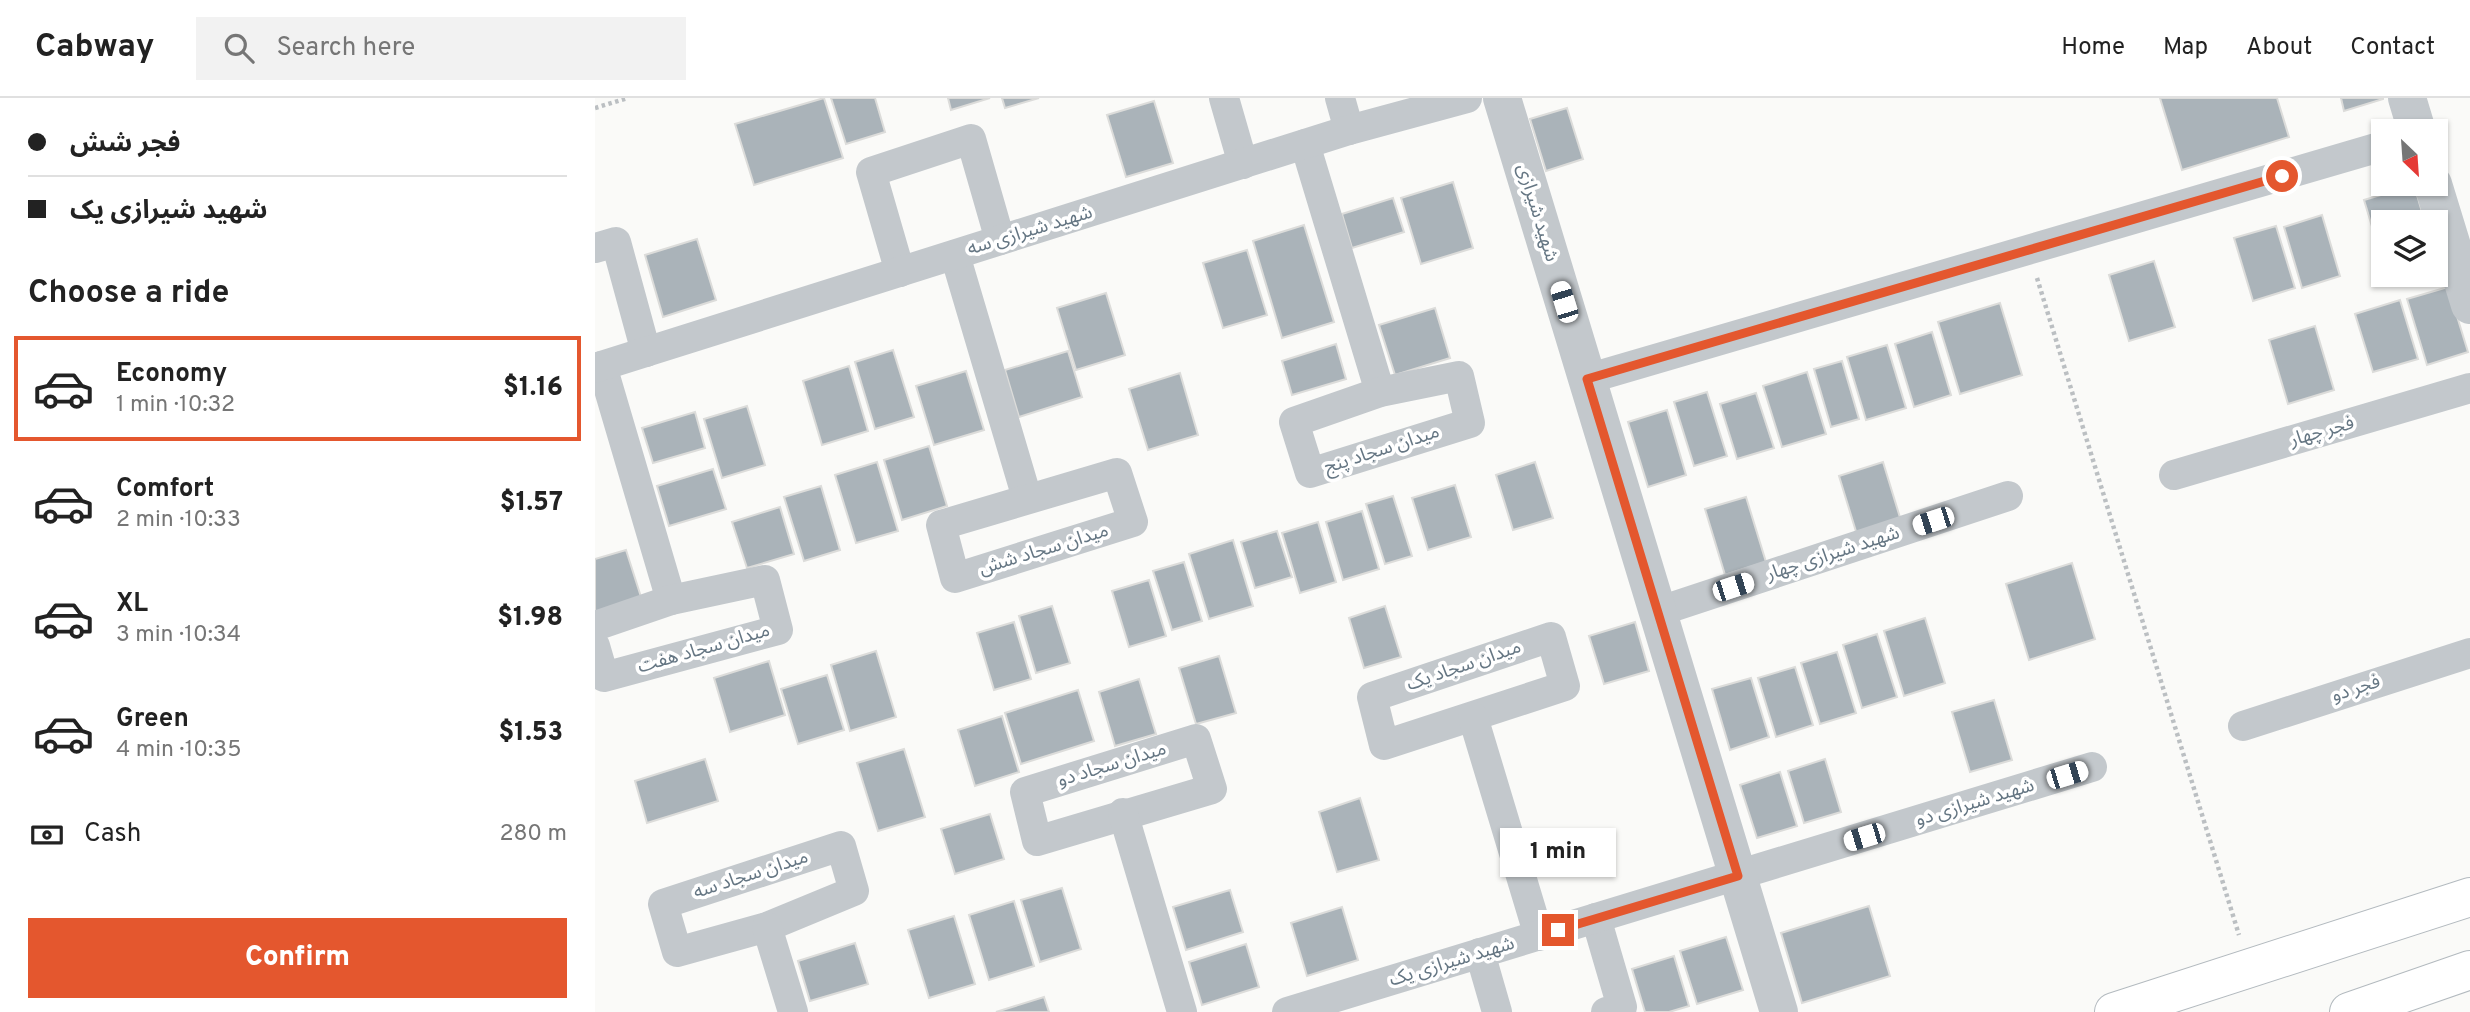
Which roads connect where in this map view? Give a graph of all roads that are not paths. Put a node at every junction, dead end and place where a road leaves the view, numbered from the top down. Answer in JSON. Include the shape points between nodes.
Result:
{"nodes":[{"id":1,"x":1224,"y":98,"type":"edge"},
{"id":2,"x":1340,"y":98,"type":"edge"},
{"id":3,"x":1467,"y":98,"type":"edge"},
{"id":4,"x":1502,"y":98,"type":"edge"},
{"id":5,"x":2407,"y":98,"type":"edge"},
{"id":6,"x":2413,"y":119,"type":"edge"},
{"id":7,"x":1349,"y":130,"type":"junction"},
{"id":8,"x":1305,"y":144,"type":"junction"},
{"id":9,"x":2371,"y":150,"type":"edge"},
{"id":10,"x":1243,"y":164,"type":"junction"},
{"id":11,"x":2437,"y":196,"type":"edge"},
{"id":12,"x":1000,"y":240,"type":"junction"},
{"id":13,"x":595,"y":248,"type":"edge"},
{"id":14,"x":955,"y":255,"type":"junction"},
{"id":15,"x":900,"y":272,"type":"junction"},
{"id":16,"x":2470,"y":305,"type":"edge"},
{"id":17,"x":646,"y":352,"type":"junction"},
{"id":18,"x":598,"y":367,"type":"edge"},
{"id":19,"x":1587,"y":379,"type":"junction"},
{"id":20,"x":2470,"y":388,"type":"edge"},
{"id":21,"x":1380,"y":392,"type":"junction"},
{"id":22,"x":2174,"y":475,"type":"dead end"},
{"id":23,"x":2008,"y":496,"type":"dead end"},
{"id":24,"x":1027,"y":498,"type":"junction"},
{"id":25,"x":671,"y":600,"type":"junction"},
{"id":26,"x":1657,"y":612,"type":"junction"},
{"id":27,"x":595,"y":626,"type":"edge"},
{"id":28,"x":595,"y":646,"type":"edge"},
{"id":29,"x":2470,"y":653,"type":"edge"},
{"id":30,"x":1473,"y":717,"type":"junction"},
{"id":31,"x":2243,"y":726,"type":"dead end"},
{"id":32,"x":2092,"y":767,"type":"dead end"},
{"id":33,"x":1123,"y":813,"type":"junction"},
{"id":34,"x":1738,"y":876,"type":"junction"},
{"id":35,"x":2470,"y":897,"type":"edge"},
{"id":36,"x":1596,"y":918,"type":"junction"},
{"id":37,"x":767,"y":927,"type":"junction"},
{"id":38,"x":1539,"y":936,"type":"junction"},
{"id":39,"x":1480,"y":953,"type":"junction"},
{"id":40,"x":2470,"y":970,"type":"edge"},
{"id":41,"x":793,"y":1012,"type":"edge"},
{"id":42,"x":1182,"y":1012,"type":"edge"},
{"id":43,"x":1287,"y":1012,"type":"edge"},
{"id":44,"x":1497,"y":1012,"type":"edge"},
{"id":45,"x":1606,"y":1012,"type":"edge"},
{"id":46,"x":1779,"y":1012,"type":"edge"},
{"id":47,"x":2114,"y":1012,"type":"edge"},
{"id":48,"x":2349,"y":1012,"type":"edge"}],
"edges":[{"from":1,"to":10,"type":"street"},
{"from":2,"to":7,"type":"street"},
{"from":3,"to":7,"type":"street","name":"شهید شیرازی سه"},
{"from":4,"to":19,"type":"street","name":"شهید شیرازی"},
{"from":5,"to":6,"type":"street"},
{"from":7,"to":8,"type":"street","name":"شهید شیرازی سه"},
{"from":8,"to":10,"type":"street","name":"شهید شیرازی سه"},
{"from":8,"to":21,"type":"street"},
{"from":9,"to":19,"type":"street"},
{"from":10,"to":12,"type":"street","name":"شهید شیرازی سه"},
{"from":11,"to":16,"type":"street"},
{"from":12,"to":14,"type":"street","name":"شهید شیرازی سه"},
{"from":12,"to":15,"type":"street","via":[[971,139],[871,172]]},
{"from":13,"to":17,"type":"street","via":[[616,242]]},
{"from":14,"to":15,"type":"street","name":"شهید شیرازی سه"},
{"from":14,"to":24,"type":"street"},
{"from":15,"to":17,"type":"street","name":"شهید شیرازی سه"},
{"from":17,"to":18,"type":"street","name":"شهید شیرازی سه"},
{"from":18,"to":25,"type":"street"},
{"from":19,"to":26,"type":"street","name":"شهید شیرازی"},
{"from":20,"to":22,"type":"street","name":"فجر چهار"},
{"from":21,"to":21,"type":"street","name":"میدان سجاد پنج","via":[[1294,422],[1310,473],[1470,423],[1459,376]]},
{"from":23,"to":26,"type":"street","name":"شهید شیرازی چهار"},
{"from":24,"to":24,"type":"street","name":"میدان سجاد شش","via":[[941,525],[955,578],[1133,522],[1117,473]]},
{"from":25,"to":27,"type":"street","name":"میدان سجاد هفت"},
{"from":25,"to":28,"type":"street","name":"میدان سجاد هفت","via":[[765,580],[778,630],[604,677]]},
{"from":26,"to":34,"type":"street","name":"شهید شیرازی"},
{"from":29,"to":31,"type":"street","name":"فجر دو"},
{"from":30,"to":30,"type":"street","name":"میدان سجاد یک","via":[[1384,745],[1372,697],[1551,637],[1565,686]]},
{"from":30,"to":38,"type":"street"},
{"from":32,"to":34,"type":"street","name":"شهید شیرازی دو"},
{"from":33,"to":33,"type":"street","name":"میدان سجاد دو","via":[[1037,841],[1025,792],[1196,739],[1212,789]]},
{"from":33,"to":42,"type":"street"},
{"from":34,"to":36,"type":"street","name":"شهید شیرازی یک"},
{"from":34,"to":46,"type":"street","name":"شهید شیرازی"},
{"from":35,"to":47,"type":"main road"},
{"from":36,"to":38,"type":"street","name":"شهید شیرازی یک"},
{"from":36,"to":45,"type":"street","via":[[1622,1007]]},
{"from":37,"to":37,"type":"street","name":"میدان سجاد سه","via":[[677,952],[663,904],[841,846],[854,891]]},
{"from":37,"to":41,"type":"street"},
{"from":38,"to":39,"type":"street","name":"شهید شیرازی یک"},
{"from":39,"to":43,"type":"street","name":"شهید شیرازی یک"},
{"from":39,"to":44,"type":"street"},
{"from":40,"to":48,"type":"main road"}]}
